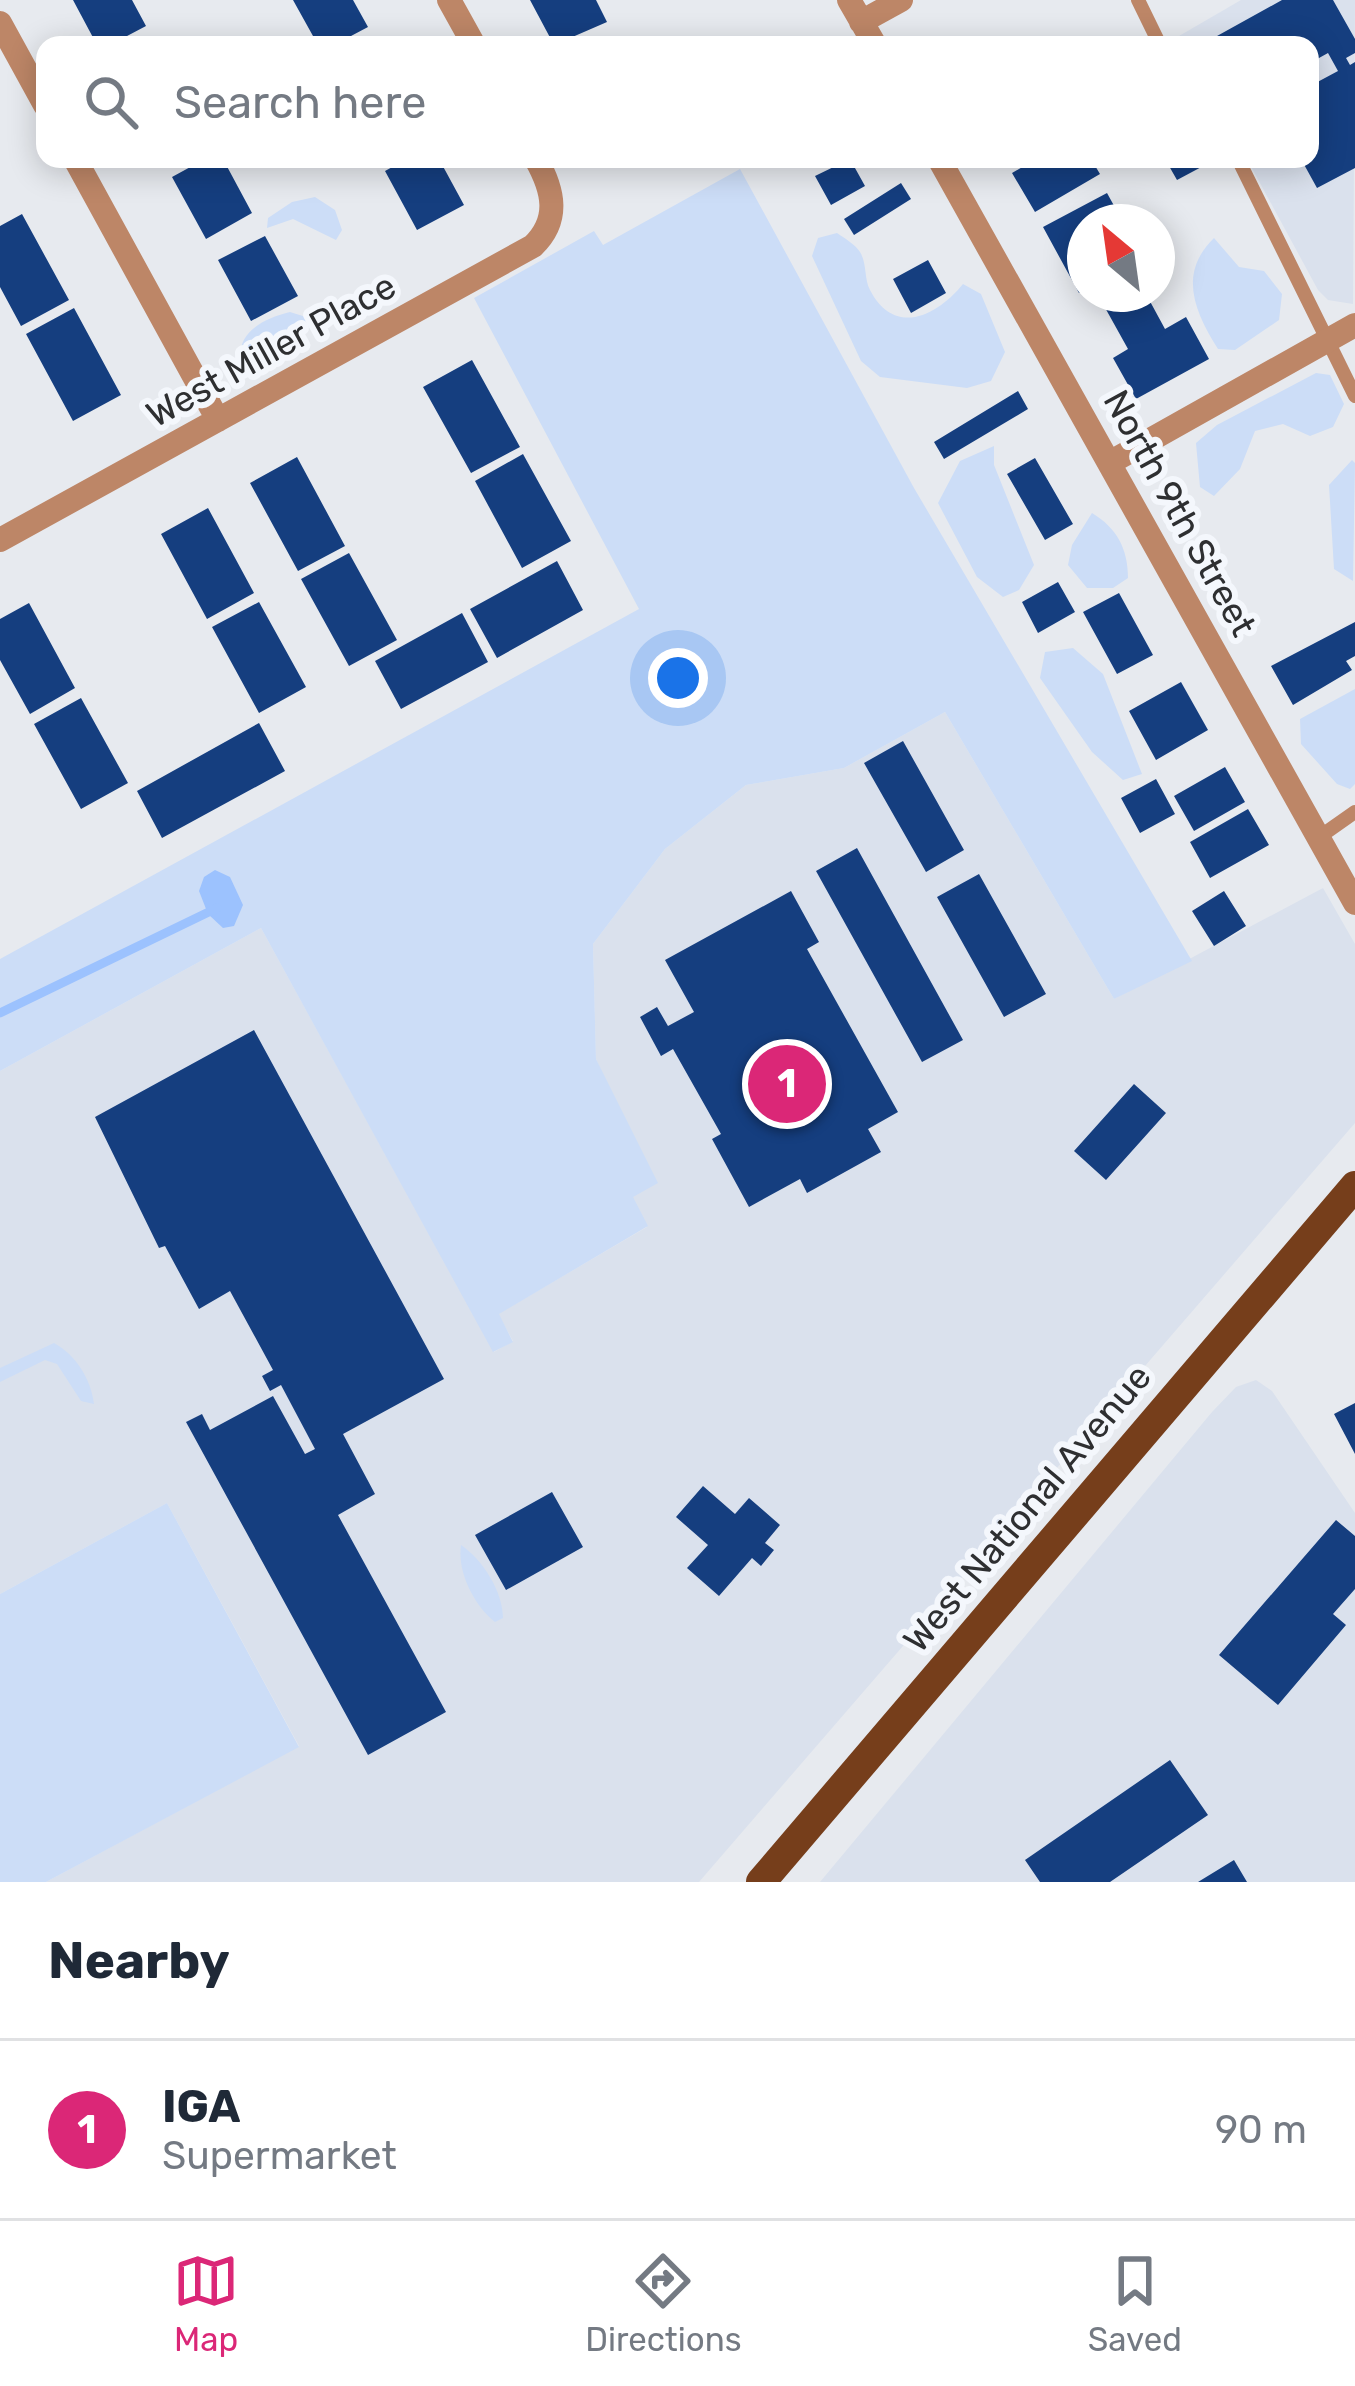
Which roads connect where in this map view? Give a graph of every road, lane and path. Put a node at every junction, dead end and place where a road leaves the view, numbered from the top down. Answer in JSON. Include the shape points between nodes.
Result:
{"nodes":[{"id":1,"x":449,"y":0,"type":"edge"},
{"id":2,"x":901,"y":0,"type":"edge"},
{"id":3,"x":1138,"y":0,"type":"edge"},
{"id":4,"x":855,"y":11,"type":"edge"},
{"id":5,"x":0,"y":23,"type":"edge"},
{"id":6,"x":469,"y":36,"type":"edge"},
{"id":7,"x":1156,"y":36,"type":"edge"},
{"id":8,"x":36,"y":89,"type":"edge"},
{"id":9,"x":80,"y":168,"type":"edge"},
{"id":10,"x":539,"y":168,"type":"edge"},
{"id":11,"x":944,"y":168,"type":"edge"},
{"id":12,"x":1243,"y":168,"type":"edge"},
{"id":13,"x":1355,"y":326,"type":"edge"},
{"id":14,"x":1329,"y":340,"type":"junction"},
{"id":15,"x":1355,"y":396,"type":"edge"},
{"id":16,"x":218,"y":420,"type":"junction"},
{"id":17,"x":1111,"y":462,"type":"junction"},
{"id":18,"x":0,"y":539,"type":"edge"},
{"id":19,"x":1355,"y":812,"type":"edge"},
{"id":20,"x":1318,"y":838,"type":"junction"},
{"id":21,"x":1355,"y":903,"type":"edge"},
{"id":22,"x":1355,"y":1186,"type":"edge"},
{"id":23,"x":761,"y":1882,"type":"edge"}],
"edges":[{"from":1,"to":6,"type":"street"},
{"from":2,"to":4,"type":"street"},
{"from":3,"to":7,"type":"lane"},
{"from":5,"to":8,"type":"street"},
{"from":9,"to":16,"type":"street"},
{"from":10,"to":16,"type":"street","name":"West Miller Place","via":[[553,204],[550,229],[533,246]]},
{"from":11,"to":17,"type":"street","name":"North 9th Street"},
{"from":12,"to":14,"type":"lane"},
{"from":13,"to":14,"type":"street"},
{"from":14,"to":15,"type":"lane"},
{"from":14,"to":17,"type":"street"},
{"from":16,"to":18,"type":"street","name":"West Miller Place"},
{"from":17,"to":20,"type":"street","name":"North 9th Street"},
{"from":19,"to":20,"type":"lane"},
{"from":20,"to":21,"type":"street","name":"North 9th Street"},
{"from":22,"to":23,"type":"main road","name":"West National Avenue"}]}
